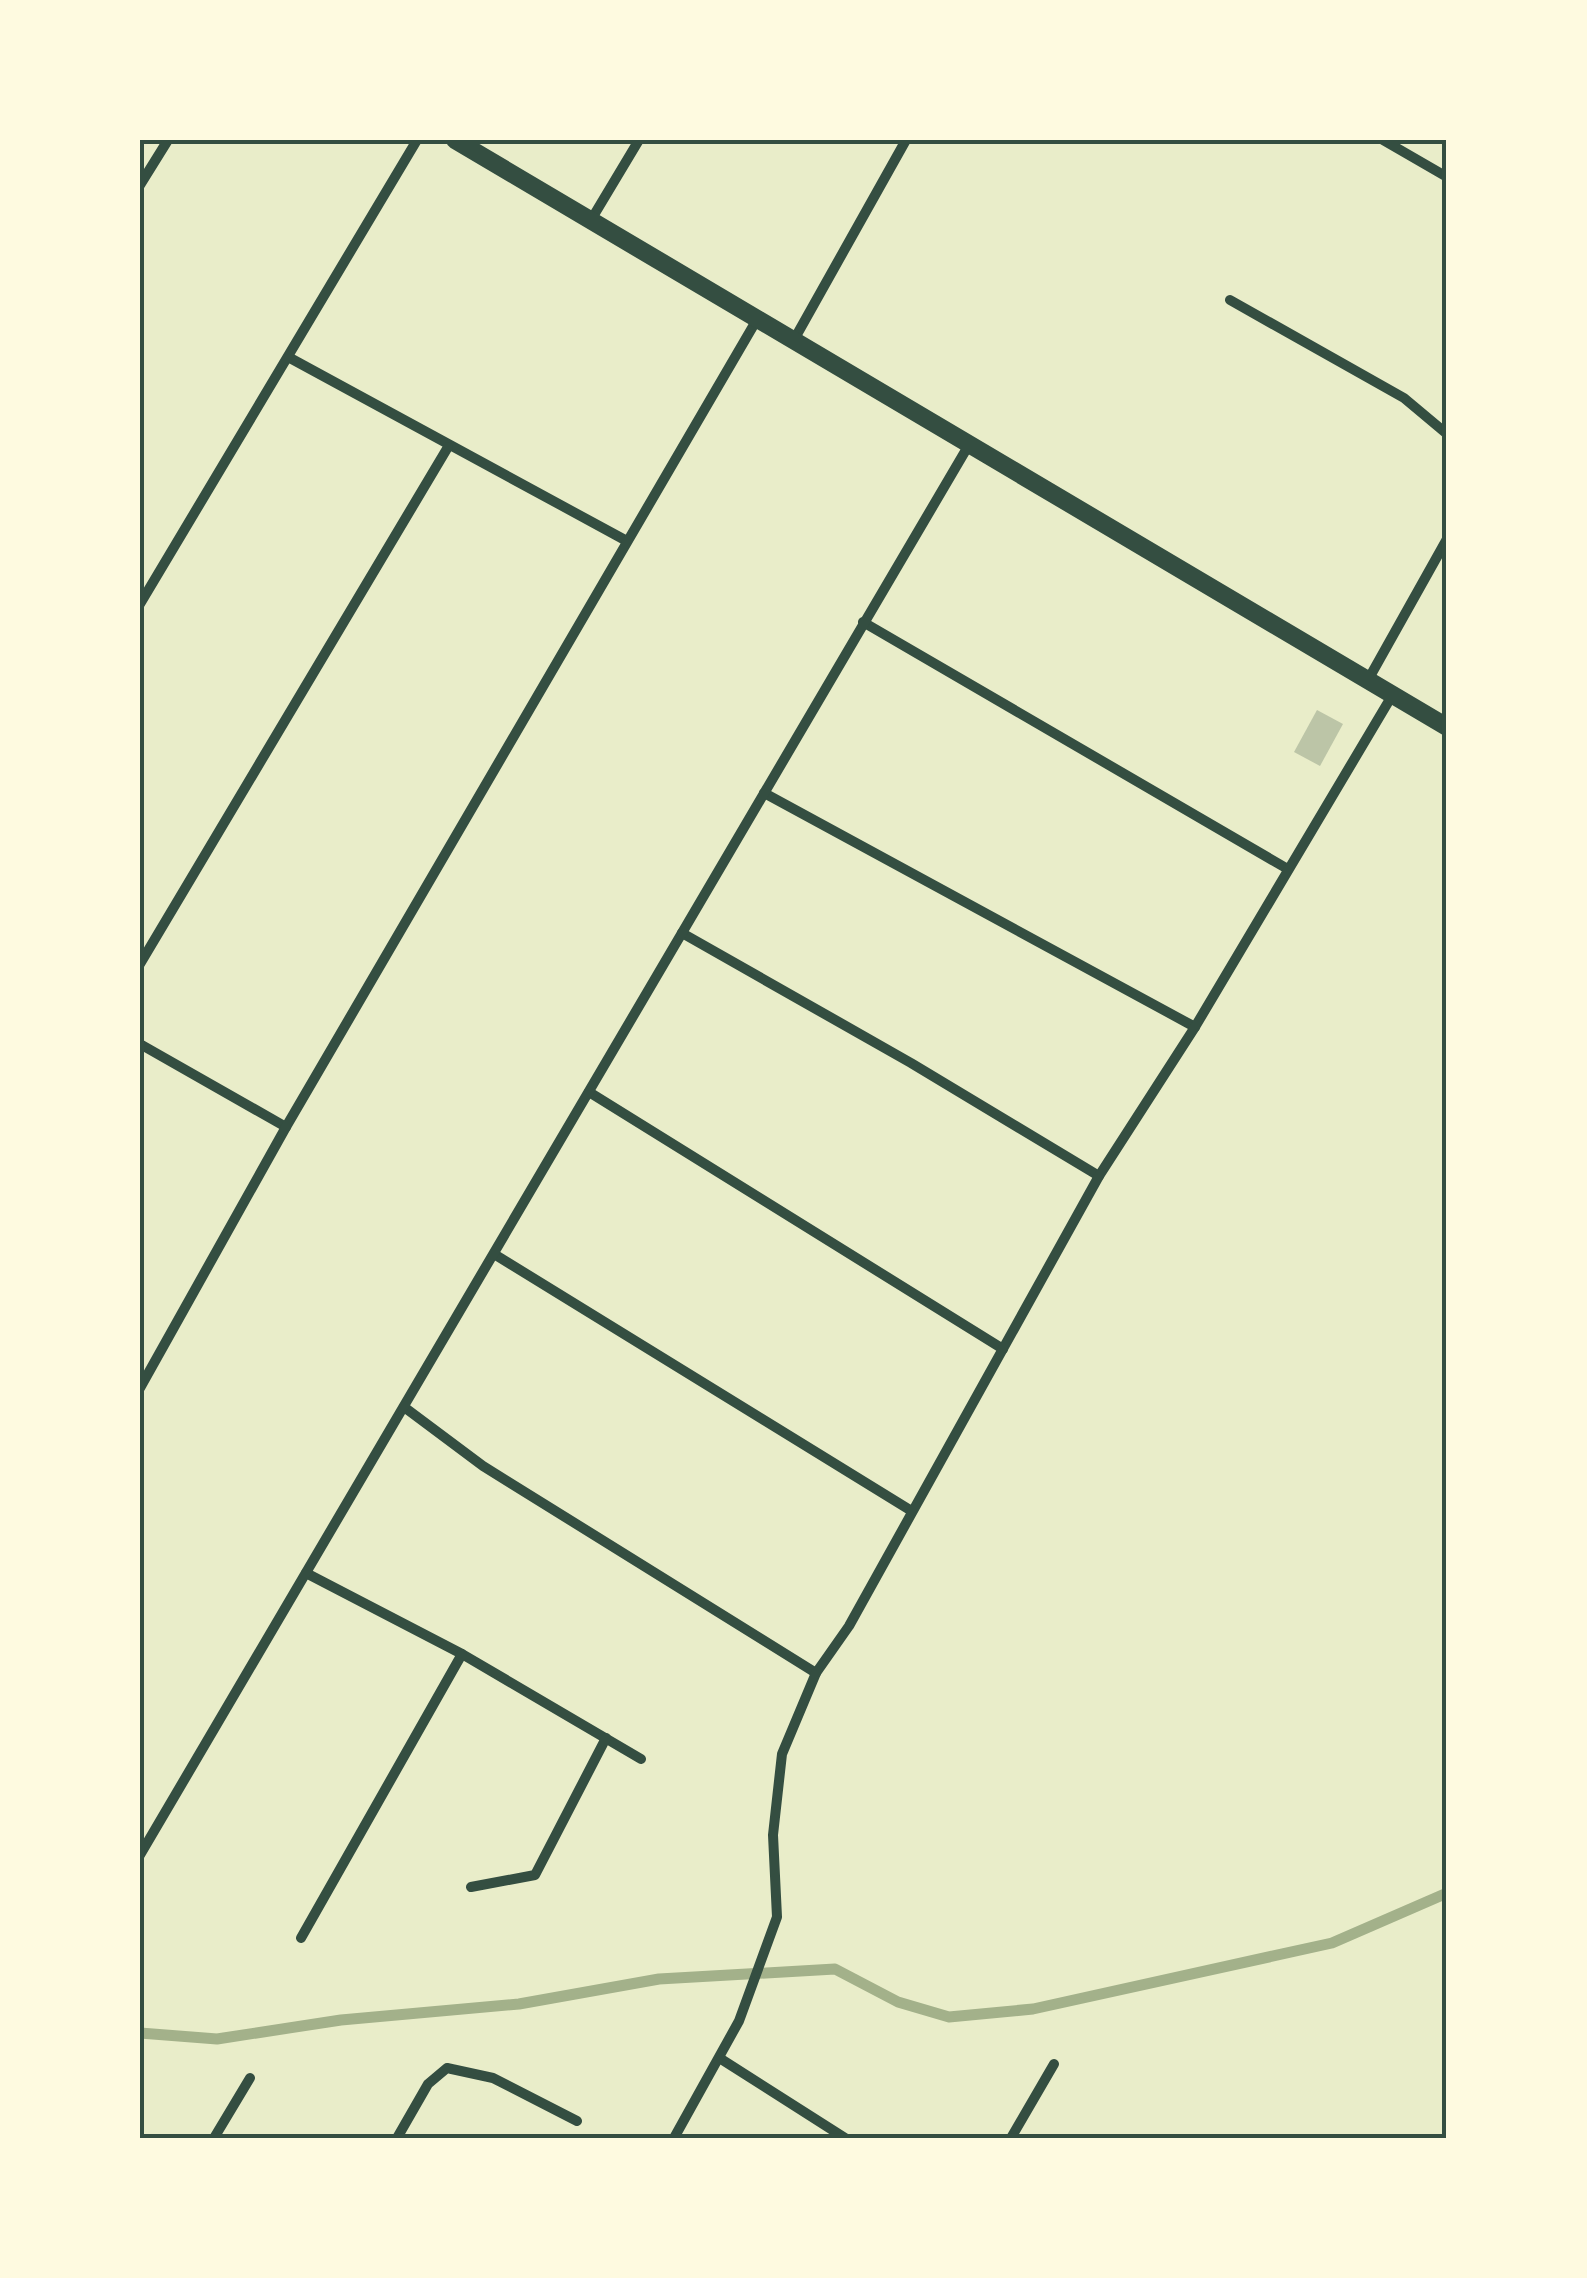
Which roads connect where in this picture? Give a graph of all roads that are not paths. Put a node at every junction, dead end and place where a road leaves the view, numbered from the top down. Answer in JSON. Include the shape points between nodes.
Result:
{"nodes":[{"id":1,"x":168,"y":140,"type":"edge"},
{"id":2,"x":417,"y":140,"type":"edge"},
{"id":3,"x":455,"y":140,"type":"edge"},
{"id":4,"x":639,"y":140,"type":"edge"},
{"id":5,"x":906,"y":140,"type":"edge"},
{"id":6,"x":1382,"y":140,"type":"edge"},
{"id":7,"x":1447,"y":176,"type":"edge"},
{"id":8,"x":140,"y":185,"type":"edge"},
{"id":9,"x":592,"y":220,"type":"junction"},
{"id":10,"x":1230,"y":300,"type":"dead end"},
{"id":11,"x":758,"y":316,"type":"junction"},
{"id":12,"x":794,"y":338,"type":"junction"},
{"id":13,"x":290,"y":358,"type":"junction"},
{"id":14,"x":1447,"y":434,"type":"edge"},
{"id":15,"x":970,"y":442,"type":"junction"},
{"id":16,"x":448,"y":447,"type":"junction"},
{"id":17,"x":1447,"y":539,"type":"edge"},
{"id":18,"x":624,"y":540,"type":"junction"},
{"id":19,"x":140,"y":604,"type":"edge"},
{"id":20,"x":863,"y":622,"type":"junction"},
{"id":21,"x":1368,"y":680,"type":"junction"},
{"id":22,"x":1393,"y":694,"type":"junction"},
{"id":23,"x":1447,"y":726,"type":"edge"},
{"id":24,"x":764,"y":793,"type":"junction"},
{"id":25,"x":1286,"y":868,"type":"junction"},
{"id":26,"x":682,"y":934,"type":"junction"},
{"id":27,"x":140,"y":964,"type":"edge"},
{"id":28,"x":1195,"y":1026,"type":"junction"},
{"id":29,"x":140,"y":1044,"type":"edge"},
{"id":30,"x":589,"y":1092,"type":"junction"},
{"id":31,"x":286,"y":1127,"type":"junction"},
{"id":32,"x":1100,"y":1176,"type":"junction"},
{"id":33,"x":494,"y":1254,"type":"junction"},
{"id":34,"x":1003,"y":1349,"type":"junction"},
{"id":35,"x":140,"y":1388,"type":"edge"},
{"id":36,"x":404,"y":1407,"type":"junction"},
{"id":37,"x":910,"y":1510,"type":"junction"},
{"id":38,"x":306,"y":1573,"type":"junction"},
{"id":39,"x":462,"y":1654,"type":"junction"},
{"id":40,"x":816,"y":1673,"type":"junction"},
{"id":41,"x":606,"y":1738,"type":"junction"},
{"id":42,"x":641,"y":1759,"type":"dead end"},
{"id":43,"x":140,"y":1854,"type":"edge"},
{"id":44,"x":471,"y":1887,"type":"dead end"},
{"id":45,"x":301,"y":1938,"type":"dead end"},
{"id":46,"x":721,"y":2059,"type":"junction"},
{"id":47,"x":1054,"y":2064,"type":"dead end"},
{"id":48,"x":250,"y":2078,"type":"dead end"},
{"id":49,"x":577,"y":2121,"type":"dead end"},
{"id":50,"x":214,"y":2138,"type":"edge"},
{"id":51,"x":397,"y":2138,"type":"edge"},
{"id":52,"x":674,"y":2138,"type":"edge"},
{"id":53,"x":845,"y":2138,"type":"edge"},
{"id":54,"x":1011,"y":2138,"type":"edge"}],
"edges":[{"from":1,"to":8,"type":"street"},
{"from":2,"to":13,"type":"street"},
{"from":3,"to":9,"type":"street"},
{"from":4,"to":9,"type":"street"},
{"from":5,"to":12,"type":"street"},
{"from":6,"to":7,"type":"street"},
{"from":9,"to":11,"type":"street"},
{"from":10,"to":14,"type":"street","via":[[1404,398]]},
{"from":11,"to":12,"type":"street"},
{"from":11,"to":18,"type":"street"},
{"from":12,"to":15,"type":"street"},
{"from":13,"to":16,"type":"street"},
{"from":13,"to":19,"type":"street"},
{"from":15,"to":20,"type":"street"},
{"from":15,"to":21,"type":"street"},
{"from":16,"to":18,"type":"street"},
{"from":16,"to":27,"type":"street"},
{"from":17,"to":21,"type":"street"},
{"from":18,"to":31,"type":"street"},
{"from":20,"to":24,"type":"street"},
{"from":20,"to":25,"type":"street"},
{"from":21,"to":22,"type":"street"},
{"from":22,"to":23,"type":"street"},
{"from":22,"to":25,"type":"street"},
{"from":24,"to":26,"type":"street"},
{"from":24,"to":28,"type":"street"},
{"from":25,"to":28,"type":"street"},
{"from":26,"to":30,"type":"street"},
{"from":26,"to":32,"type":"street"},
{"from":28,"to":32,"type":"street"},
{"from":29,"to":31,"type":"street"},
{"from":30,"to":33,"type":"street"},
{"from":30,"to":34,"type":"street"},
{"from":31,"to":35,"type":"street"},
{"from":32,"to":34,"type":"street"},
{"from":33,"to":36,"type":"street"},
{"from":33,"to":37,"type":"street"},
{"from":34,"to":37,"type":"street"},
{"from":36,"to":38,"type":"street"},
{"from":36,"to":40,"type":"street","via":[[483,1466]]},
{"from":37,"to":40,"type":"street","via":[[849,1626]]},
{"from":38,"to":39,"type":"street"},
{"from":38,"to":43,"type":"street"},
{"from":39,"to":41,"type":"street"},
{"from":39,"to":45,"type":"street"},
{"from":40,"to":46,"type":"street","via":[[782,1754],[773,1835],[777,1917]]},
{"from":41,"to":42,"type":"street"},
{"from":41,"to":44,"type":"street","via":[[534,1876]]},
{"from":46,"to":52,"type":"street"},
{"from":46,"to":53,"type":"street"},
{"from":47,"to":54,"type":"street"},
{"from":48,"to":50,"type":"street"},
{"from":49,"to":51,"type":"street","via":[[493,2078],[447,2068],[428,2084]]}]}
